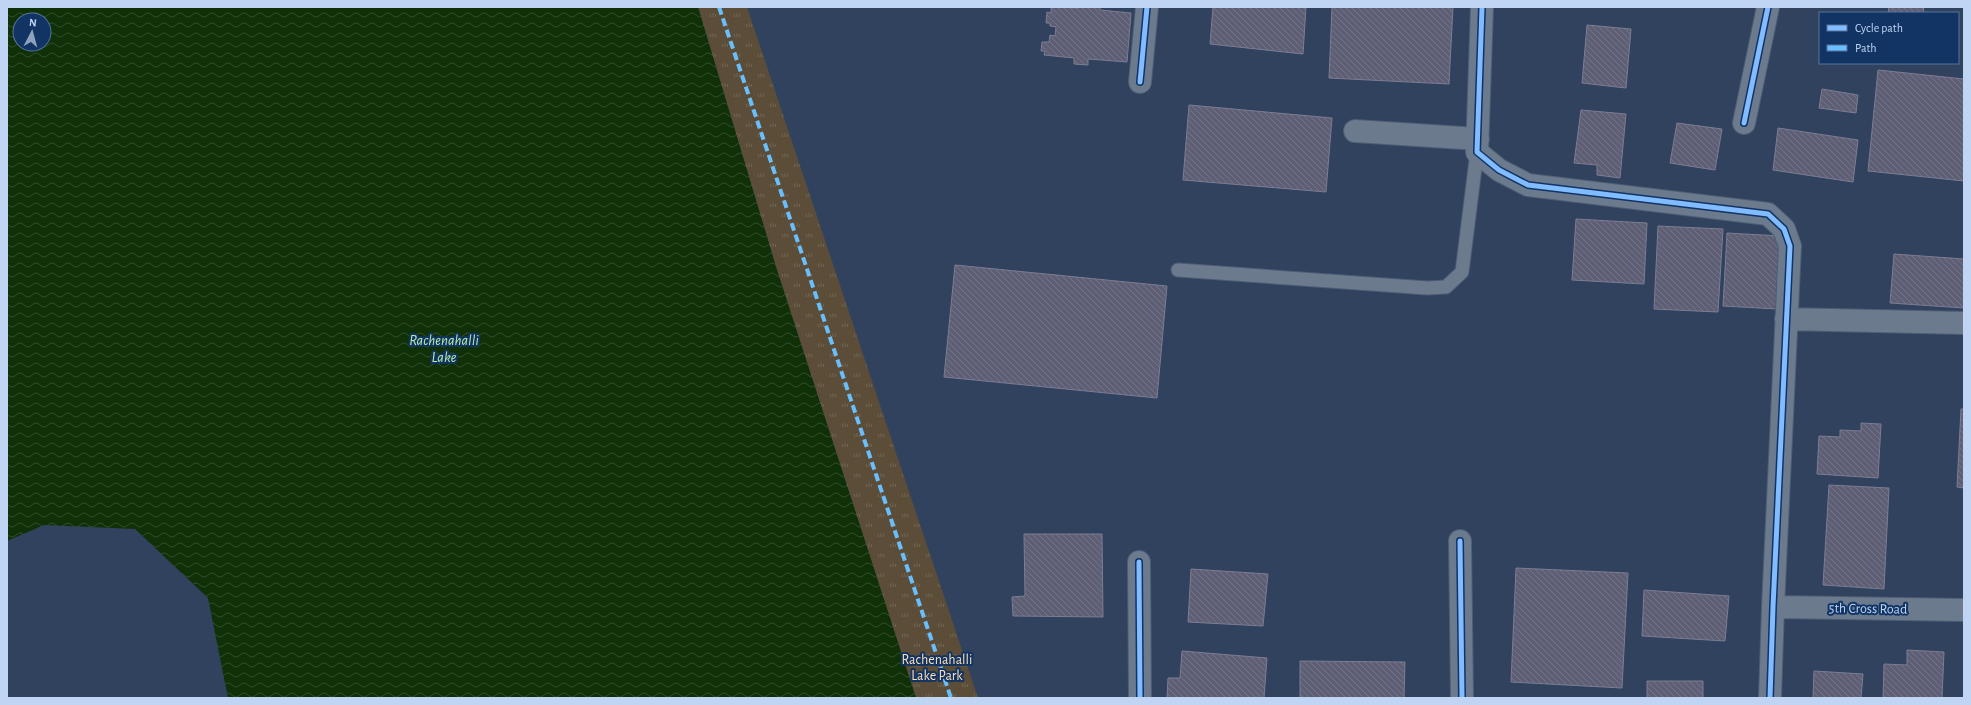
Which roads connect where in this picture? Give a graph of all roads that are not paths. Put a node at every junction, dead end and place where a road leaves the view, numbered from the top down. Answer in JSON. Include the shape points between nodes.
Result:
{"nodes":[{"id":1,"x":1147,"y":7,"type":"edge"},
{"id":2,"x":1482,"y":7,"type":"edge"},
{"id":3,"x":1768,"y":7,"type":"edge"},
{"id":4,"x":1140,"y":82,"type":"dead end"},
{"id":5,"x":1744,"y":123,"type":"dead end"},
{"id":6,"x":1355,"y":131,"type":"dead end"},
{"id":7,"x":1477,"y":146,"type":"junction"},
{"id":8,"x":1178,"y":270,"type":"dead end"},
{"id":9,"x":1786,"y":319,"type":"junction"},
{"id":10,"x":1964,"y":323,"type":"edge"},
{"id":11,"x":1460,"y":541,"type":"dead end"},
{"id":12,"x":1139,"y":562,"type":"dead end"},
{"id":13,"x":1773,"y":607,"type":"junction"},
{"id":14,"x":1964,"y":610,"type":"edge"},
{"id":15,"x":1140,"y":698,"type":"edge"},
{"id":16,"x":1462,"y":698,"type":"edge"},
{"id":17,"x":1770,"y":698,"type":"edge"}],
"edges":[{"from":1,"to":4,"type":"street"},
{"from":2,"to":7,"type":"street"},
{"from":3,"to":5,"type":"street"},
{"from":6,"to":7,"type":"street"},
{"from":7,"to":8,"type":"lane","via":[[1462,272],[1446,287],[1427,288]]},
{"from":7,"to":9,"type":"street","via":[[1499,170],[1528,185],[1768,214],[1784,229],[1790,246]]},
{"from":9,"to":10,"type":"street"},
{"from":9,"to":13,"type":"street"},
{"from":11,"to":16,"type":"street"},
{"from":12,"to":15,"type":"street"},
{"from":13,"to":14,"type":"street","name":"5th Cross Road"},
{"from":13,"to":17,"type":"street"}]}
